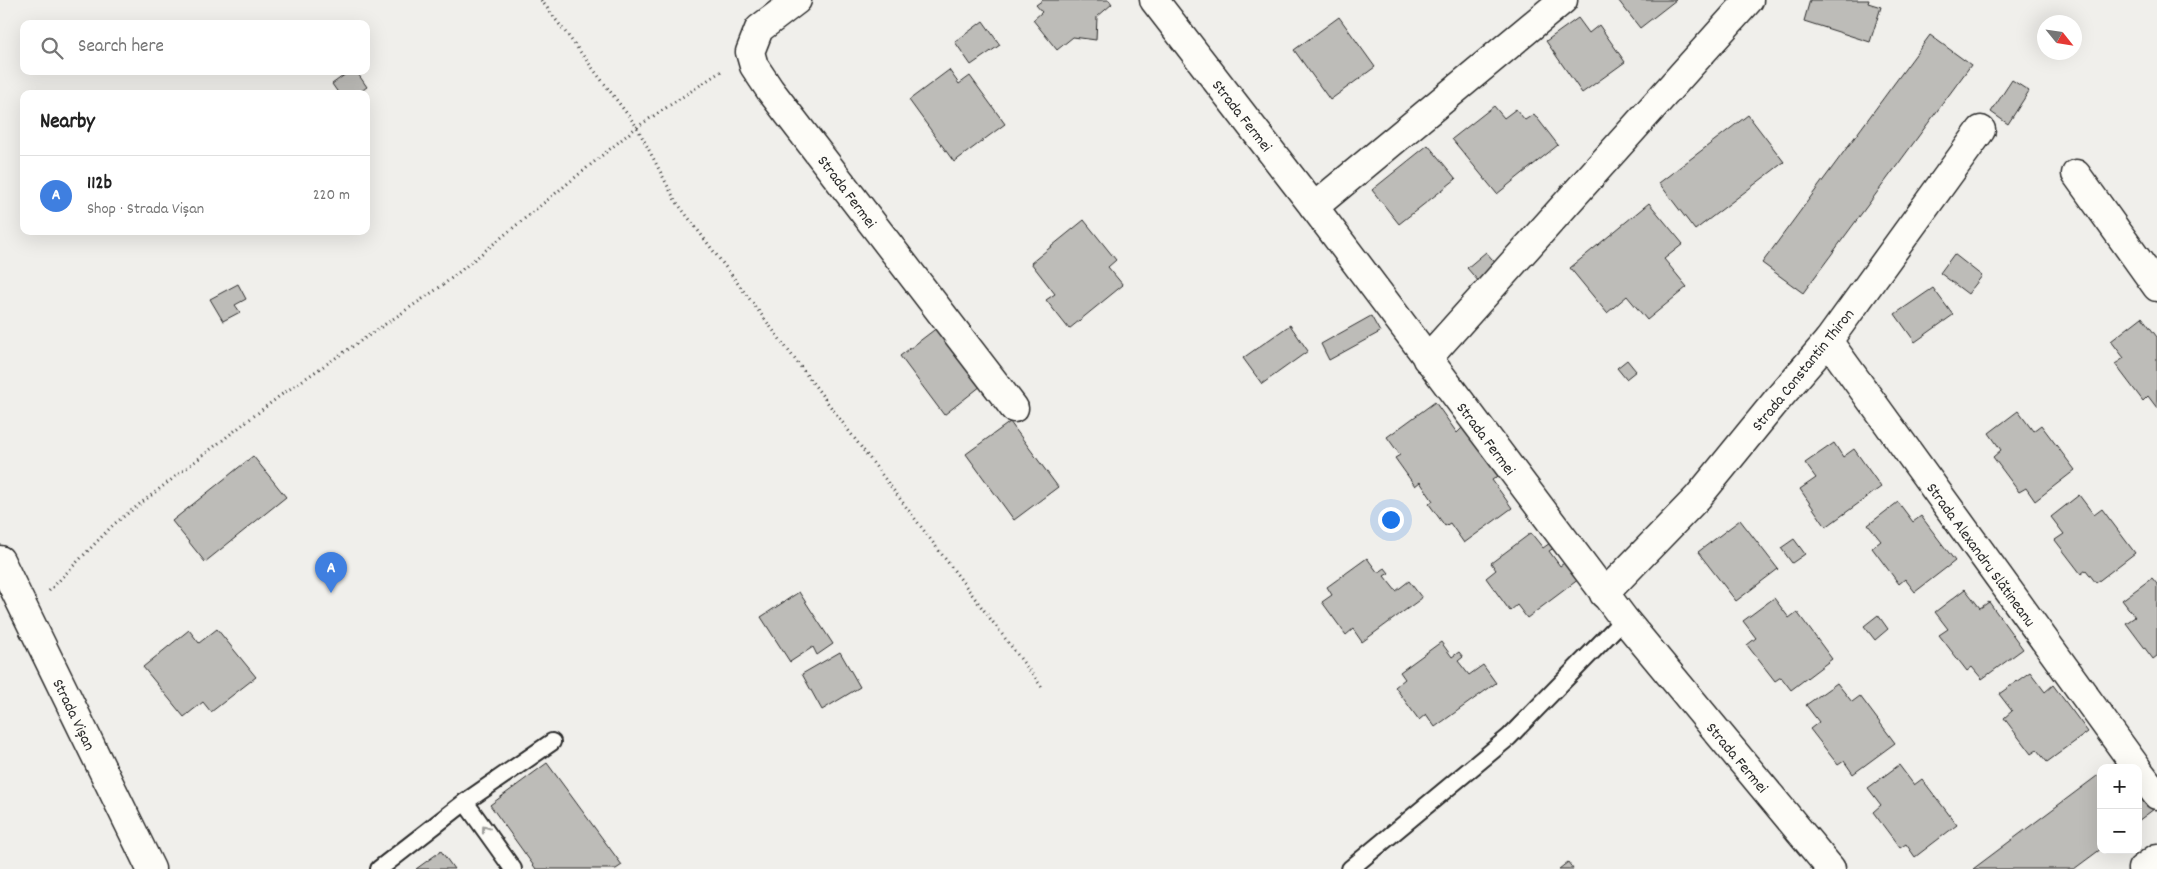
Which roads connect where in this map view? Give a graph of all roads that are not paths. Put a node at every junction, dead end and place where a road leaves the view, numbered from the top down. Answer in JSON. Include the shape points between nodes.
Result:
{"nodes":[{"id":1,"x":796,"y":0,"type":"edge"},
{"id":2,"x":1154,"y":0,"type":"edge"},
{"id":3,"x":1563,"y":0,"type":"edge"},
{"id":4,"x":1749,"y":0,"type":"edge"},
{"id":5,"x":1981,"y":130,"type":"dead end"},
{"id":6,"x":2076,"y":174,"type":"dead end"},
{"id":7,"x":1314,"y":207,"type":"junction"},
{"id":8,"x":2157,"y":287,"type":"edge"},
{"id":9,"x":1828,"y":341,"type":"junction"},
{"id":10,"x":1427,"y":359,"type":"junction"},
{"id":11,"x":1014,"y":408,"type":"dead end"},
{"id":12,"x":0,"y":560,"type":"edge"},
{"id":13,"x":1604,"y":594,"type":"junction"},
{"id":14,"x":1624,"y":619,"type":"junction"},
{"id":15,"x":552,"y":742,"type":"dead end"},
{"id":16,"x":2134,"y":764,"type":"edge"},
{"id":17,"x":2142,"y":775,"type":"edge"},
{"id":18,"x":2157,"y":796,"type":"edge"},
{"id":19,"x":465,"y":802,"type":"junction"},
{"id":20,"x":2157,"y":858,"type":"edge"},
{"id":21,"x":151,"y":869,"type":"edge"},
{"id":22,"x":379,"y":869,"type":"edge"},
{"id":23,"x":513,"y":869,"type":"edge"},
{"id":24,"x":1350,"y":869,"type":"edge"},
{"id":25,"x":1831,"y":869,"type":"edge"},
{"id":26,"x":2142,"y":869,"type":"edge"}],
"edges":[{"from":1,"to":11,"type":"street","name":"Strada Fermei","via":[[760,29],[750,52],[754,66]]},
{"from":2,"to":7,"type":"street","name":"Strada Fermei"},
{"from":3,"to":7,"type":"street"},
{"from":4,"to":10,"type":"street"},
{"from":5,"to":9,"type":"street","name":"Strada Constantin Thiron"},
{"from":6,"to":8,"type":"street"},
{"from":7,"to":10,"type":"street","name":"Strada Fermei"},
{"from":9,"to":13,"type":"street","name":"Strada Constantin Thiron","via":[[1698,497]]},
{"from":9,"to":16,"type":"street","name":"Strada Alexandru Slătineanu"},
{"from":10,"to":13,"type":"street","name":"Strada Fermei"},
{"from":12,"to":21,"type":"street","name":"Strada Vișan"},
{"from":13,"to":14,"type":"street","name":"Strada Fermei"},
{"from":14,"to":24,"type":"lane","via":[[1509,737]]},
{"from":14,"to":25,"type":"street","name":"Strada Fermei"},
{"from":15,"to":19,"type":"lane"},
{"from":17,"to":18,"type":"street","name":"Strada Alexandru Slătineanu"},
{"from":19,"to":22,"type":"lane"},
{"from":23,"to":19,"type":"lane","one_way":true},
{"from":20,"to":26,"type":"street"}]}
